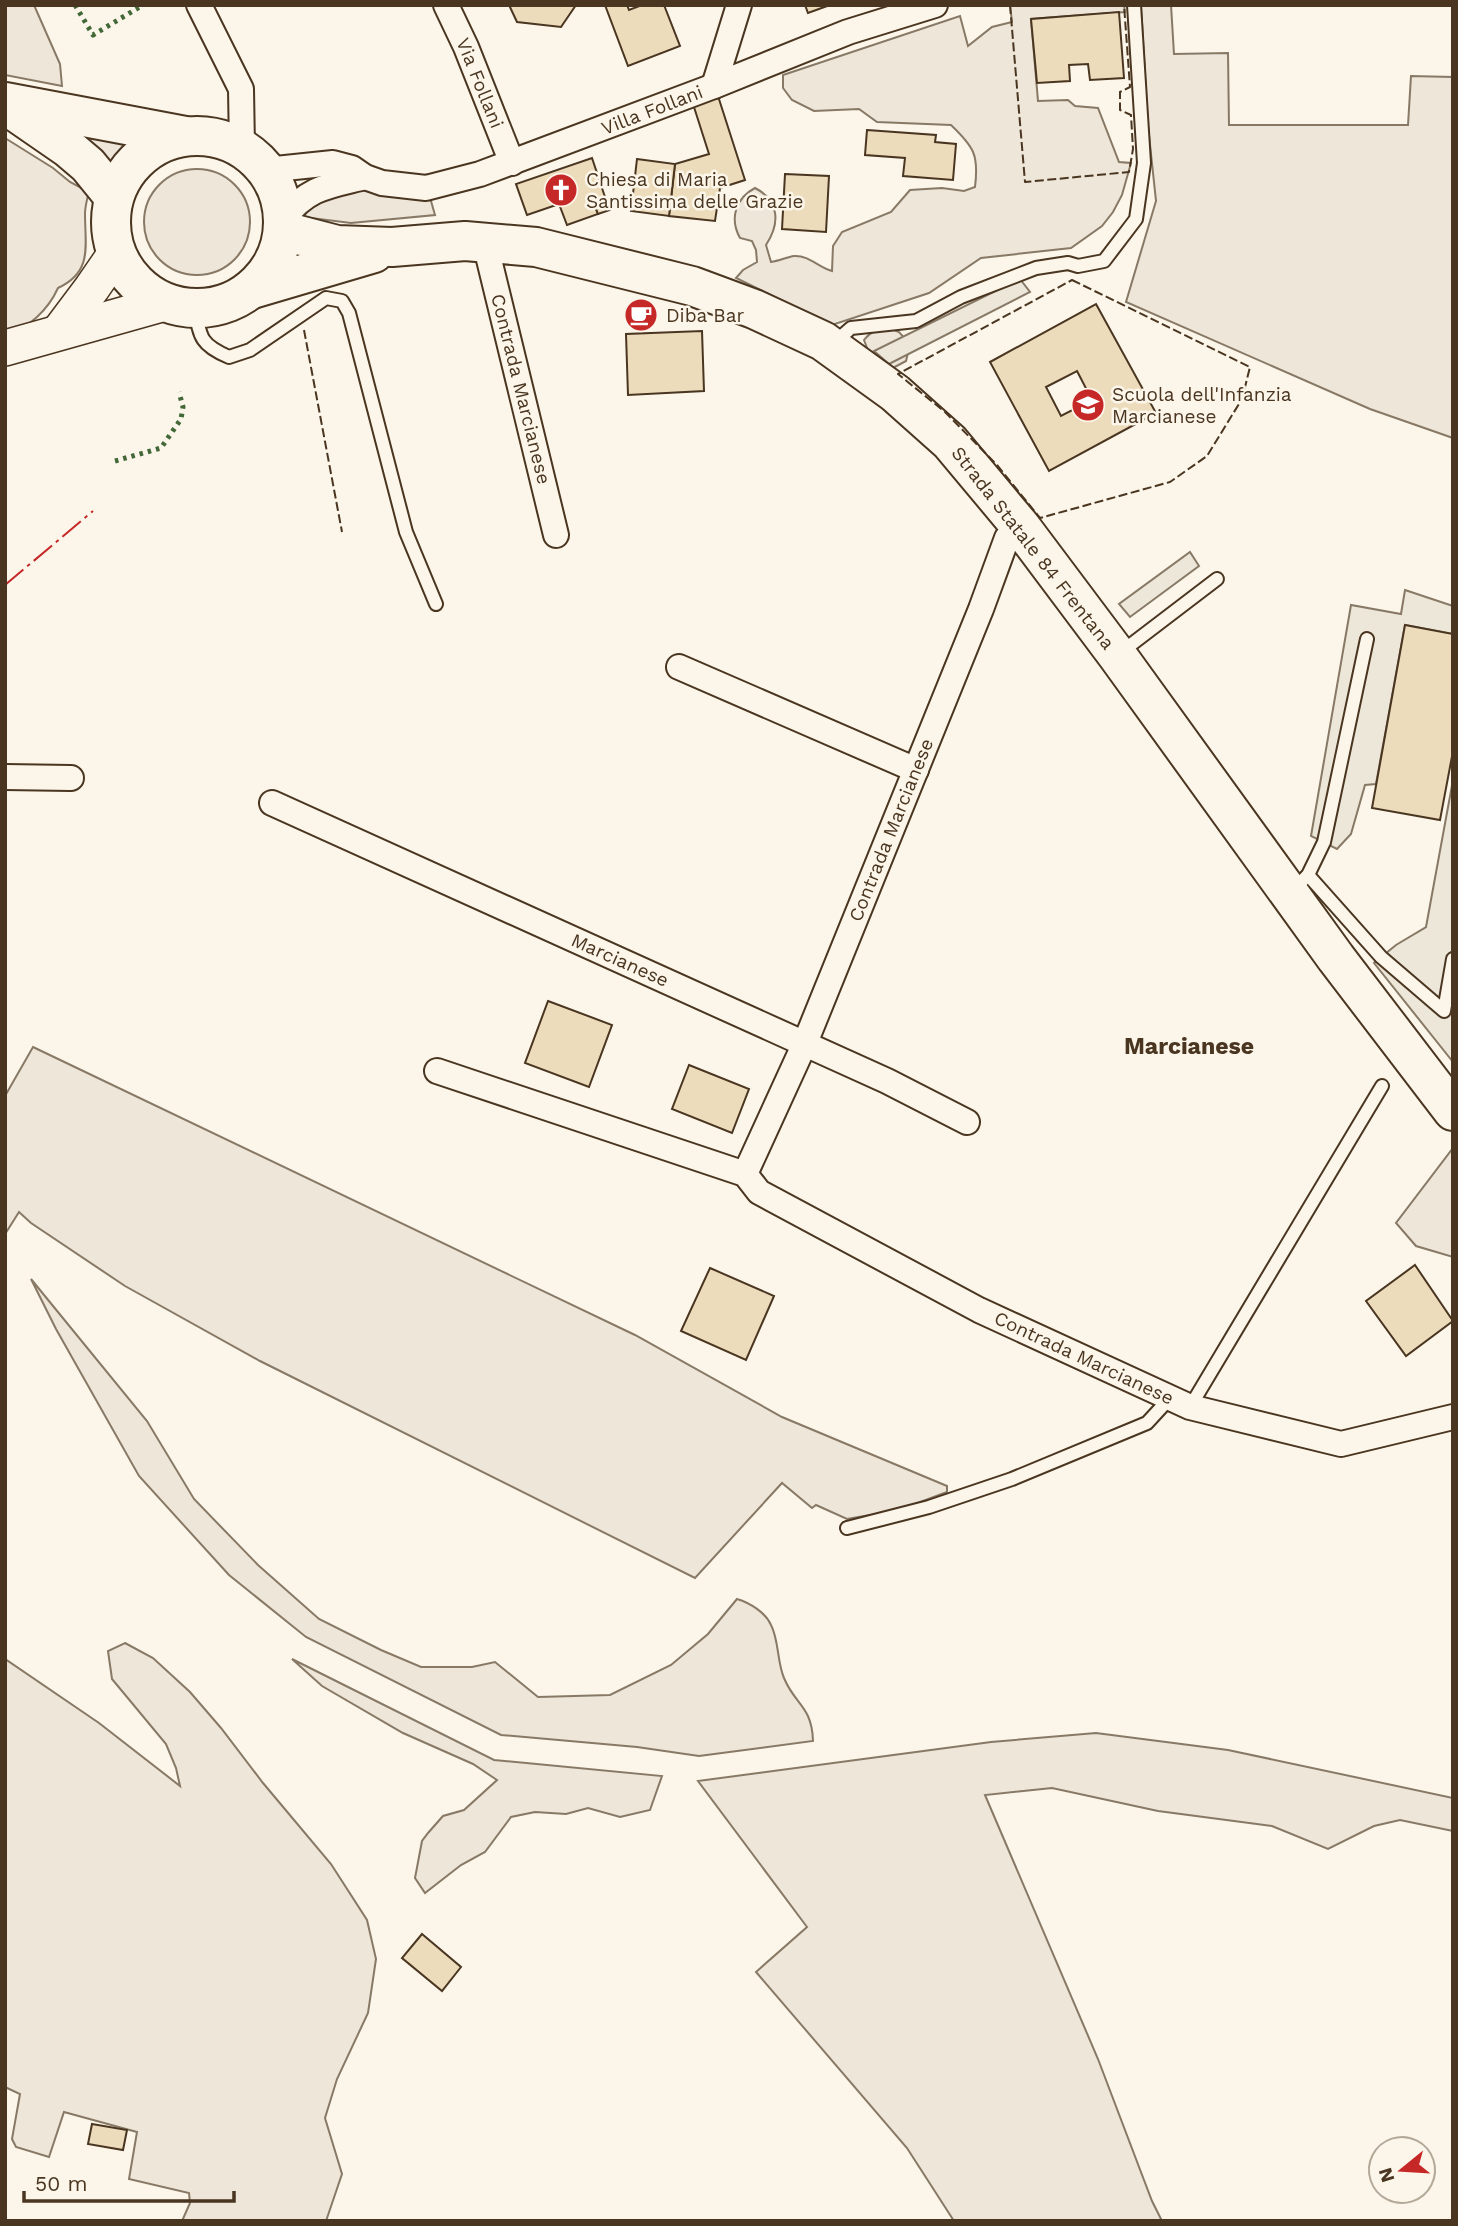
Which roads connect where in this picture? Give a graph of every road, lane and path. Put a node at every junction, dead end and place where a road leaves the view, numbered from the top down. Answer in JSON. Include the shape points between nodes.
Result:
{"nodes":[{"id":1,"x":199,"y":5,"type":"edge"},
{"id":2,"x":446,"y":5,"type":"edge"},
{"id":3,"x":738,"y":5,"type":"edge"},
{"id":4,"x":935,"y":5,"type":"edge"},
{"id":5,"x":1134,"y":5,"type":"edge"},
{"id":6,"x":713,"y":86,"type":"junction"},
{"id":7,"x":5,"y":104,"type":"edge"},
{"id":8,"x":185,"y":136,"type":"junction"},
{"id":9,"x":254,"y":159,"type":"junction"},
{"id":10,"x":512,"y":163,"type":"junction"},
{"id":11,"x":365,"y":177,"type":"junction"},
{"id":12,"x":114,"y":197,"type":"junction"},
{"id":13,"x":283,"y":225,"type":"junction"},
{"id":14,"x":485,"y":243,"type":"junction"},
{"id":15,"x":393,"y":247,"type":"junction"},
{"id":16,"x":116,"y":253,"type":"junction"},
{"id":17,"x":252,"y":289,"type":"junction"},
{"id":18,"x":180,"y":306,"type":"junction"},
{"id":19,"x":59,"y":332,"type":"junction"},
{"id":20,"x":830,"y":347,"type":"junction"},
{"id":21,"x":5,"y":348,"type":"edge"},
{"id":22,"x":1021,"y":527,"type":"junction"},
{"id":23,"x":556,"y":535,"type":"dead end"},
{"id":24,"x":1217,"y":579,"type":"dead end"},
{"id":25,"x":436,"y":604,"type":"dead end"},
{"id":26,"x":1367,"y":639,"type":"dead end"},
{"id":27,"x":1117,"y":655,"type":"junction"},
{"id":28,"x":679,"y":667,"type":"dead end"},
{"id":29,"x":916,"y":770,"type":"junction"},
{"id":30,"x":5,"y":777,"type":"edge"},
{"id":31,"x":71,"y":778,"type":"dead end"},
{"id":32,"x":272,"y":803,"type":"dead end"},
{"id":33,"x":1299,"y":884,"type":"junction"},
{"id":34,"x":1453,"y":959,"type":"edge"},
{"id":35,"x":805,"y":1044,"type":"junction"},
{"id":36,"x":437,"y":1070,"type":"dead end"},
{"id":37,"x":1382,"y":1086,"type":"dead end"},
{"id":38,"x":1453,"y":1111,"type":"edge"},
{"id":39,"x":967,"y":1122,"type":"dead end"},
{"id":40,"x":745,"y":1174,"type":"junction"},
{"id":41,"x":1180,"y":1403,"type":"junction"},
{"id":42,"x":1453,"y":1417,"type":"edge"},
{"id":43,"x":847,"y":1528,"type":"dead end"}],
"edges":[{"from":1,"to":9,"type":"street","via":[[241,89]]},
{"from":2,"to":10,"type":"street","name":"Via Follani"},
{"from":3,"to":6,"type":"street"},
{"from":4,"to":6,"type":"street","name":"Villa Follani","via":[[848,32]]},
{"from":5,"to":20,"type":"lane","via":[[1144,163],[1136,219],[1104,261],[1036,268],[961,297],[916,321],[851,328]]},
{"from":6,"to":10,"type":"street","name":"Villa Follani"},
{"from":7,"to":8,"type":"main road"},
{"from":7,"to":12,"type":"main road","via":[[88,165]]},
{"from":8,"to":9,"type":"main road","via":[[214,137]]},
{"from":8,"to":12,"type":"main road","via":[[140,156],[124,174]]},
{"from":9,"to":11,"type":"street","name":"Villa Follani","via":[[333,163]]},
{"from":9,"to":13,"type":"main road","via":[[279,192]]},
{"from":10,"to":11,"type":"street","name":"Villa Follani","via":[[426,188]]},
{"from":11,"to":13,"type":"street","name":"Villa Follani","via":[[315,190],[296,202]]},
{"from":12,"to":16,"type":"main road","via":[[110,225]]},
{"from":13,"to":15,"type":"main road","name":"Strada Statale 84 Frentana","via":[[337,245]]},
{"from":13,"to":17,"type":"main road","via":[[278,253],[268,273]]},
{"from":14,"to":15,"type":"main road","name":"Strada Statale 84 Frentana"},
{"from":14,"to":20,"type":"main road","name":"Strada Statale 84 Frentana","via":[[536,247],[692,286],[754,309]]},
{"from":14,"to":23,"type":"street","name":"Contrada Marcianese"},
{"from":15,"to":17,"type":"main road","name":"Strada Statale 84 Frentana"},
{"from":16,"to":18,"type":"main road","via":[[127,274],[144,291]]},
{"from":16,"to":19,"type":"street"},
{"from":17,"to":18,"type":"main road","via":[[225,304]]},
{"from":18,"to":19,"type":"street"},
{"from":18,"to":25,"type":"lane","via":[[209,349],[229,357],[250,350],[326,298],[342,301],[349,313],[406,532]]},
{"from":19,"to":21,"type":"street"},
{"from":20,"to":22,"type":"main road","name":"Strada Statale 84 Frentana","via":[[894,393],[950,442]]},
{"from":22,"to":27,"type":"main road","name":"Strada Statale 84 Frentana"},
{"from":22,"to":29,"type":"street","name":"Contrada Marcianese","via":[[1007,538]]},
{"from":24,"to":27,"type":"lane"},
{"from":26,"to":33,"type":"lane","via":[[1324,842]]},
{"from":27,"to":33,"type":"main road","name":"Strada Statale 84 Frentana"},
{"from":28,"to":29,"type":"street"},
{"from":29,"to":35,"type":"street","name":"Contrada Marcianese"},
{"from":30,"to":31,"type":"street"},
{"from":32,"to":35,"type":"street","name":"Marcianese"},
{"from":33,"to":34,"type":"lane","via":[[1444,1011]]},
{"from":33,"to":38,"type":"main road","name":"Strada Statale 84 Frentana"},
{"from":35,"to":39,"type":"street","name":"Marcianese"},
{"from":35,"to":40,"type":"street","name":"Contrada Marcianese"},
{"from":36,"to":40,"type":"street","name":"Contrada Marcianese"},
{"from":37,"to":41,"type":"lane"},
{"from":40,"to":41,"type":"street","name":"Contrada Marcianese","via":[[759,1192],[979,1310]]},
{"from":41,"to":42,"type":"street","name":"Contrada Marcianese","via":[[1341,1444]]},
{"from":41,"to":43,"type":"lane","via":[[1147,1423],[1012,1479]]}]}
